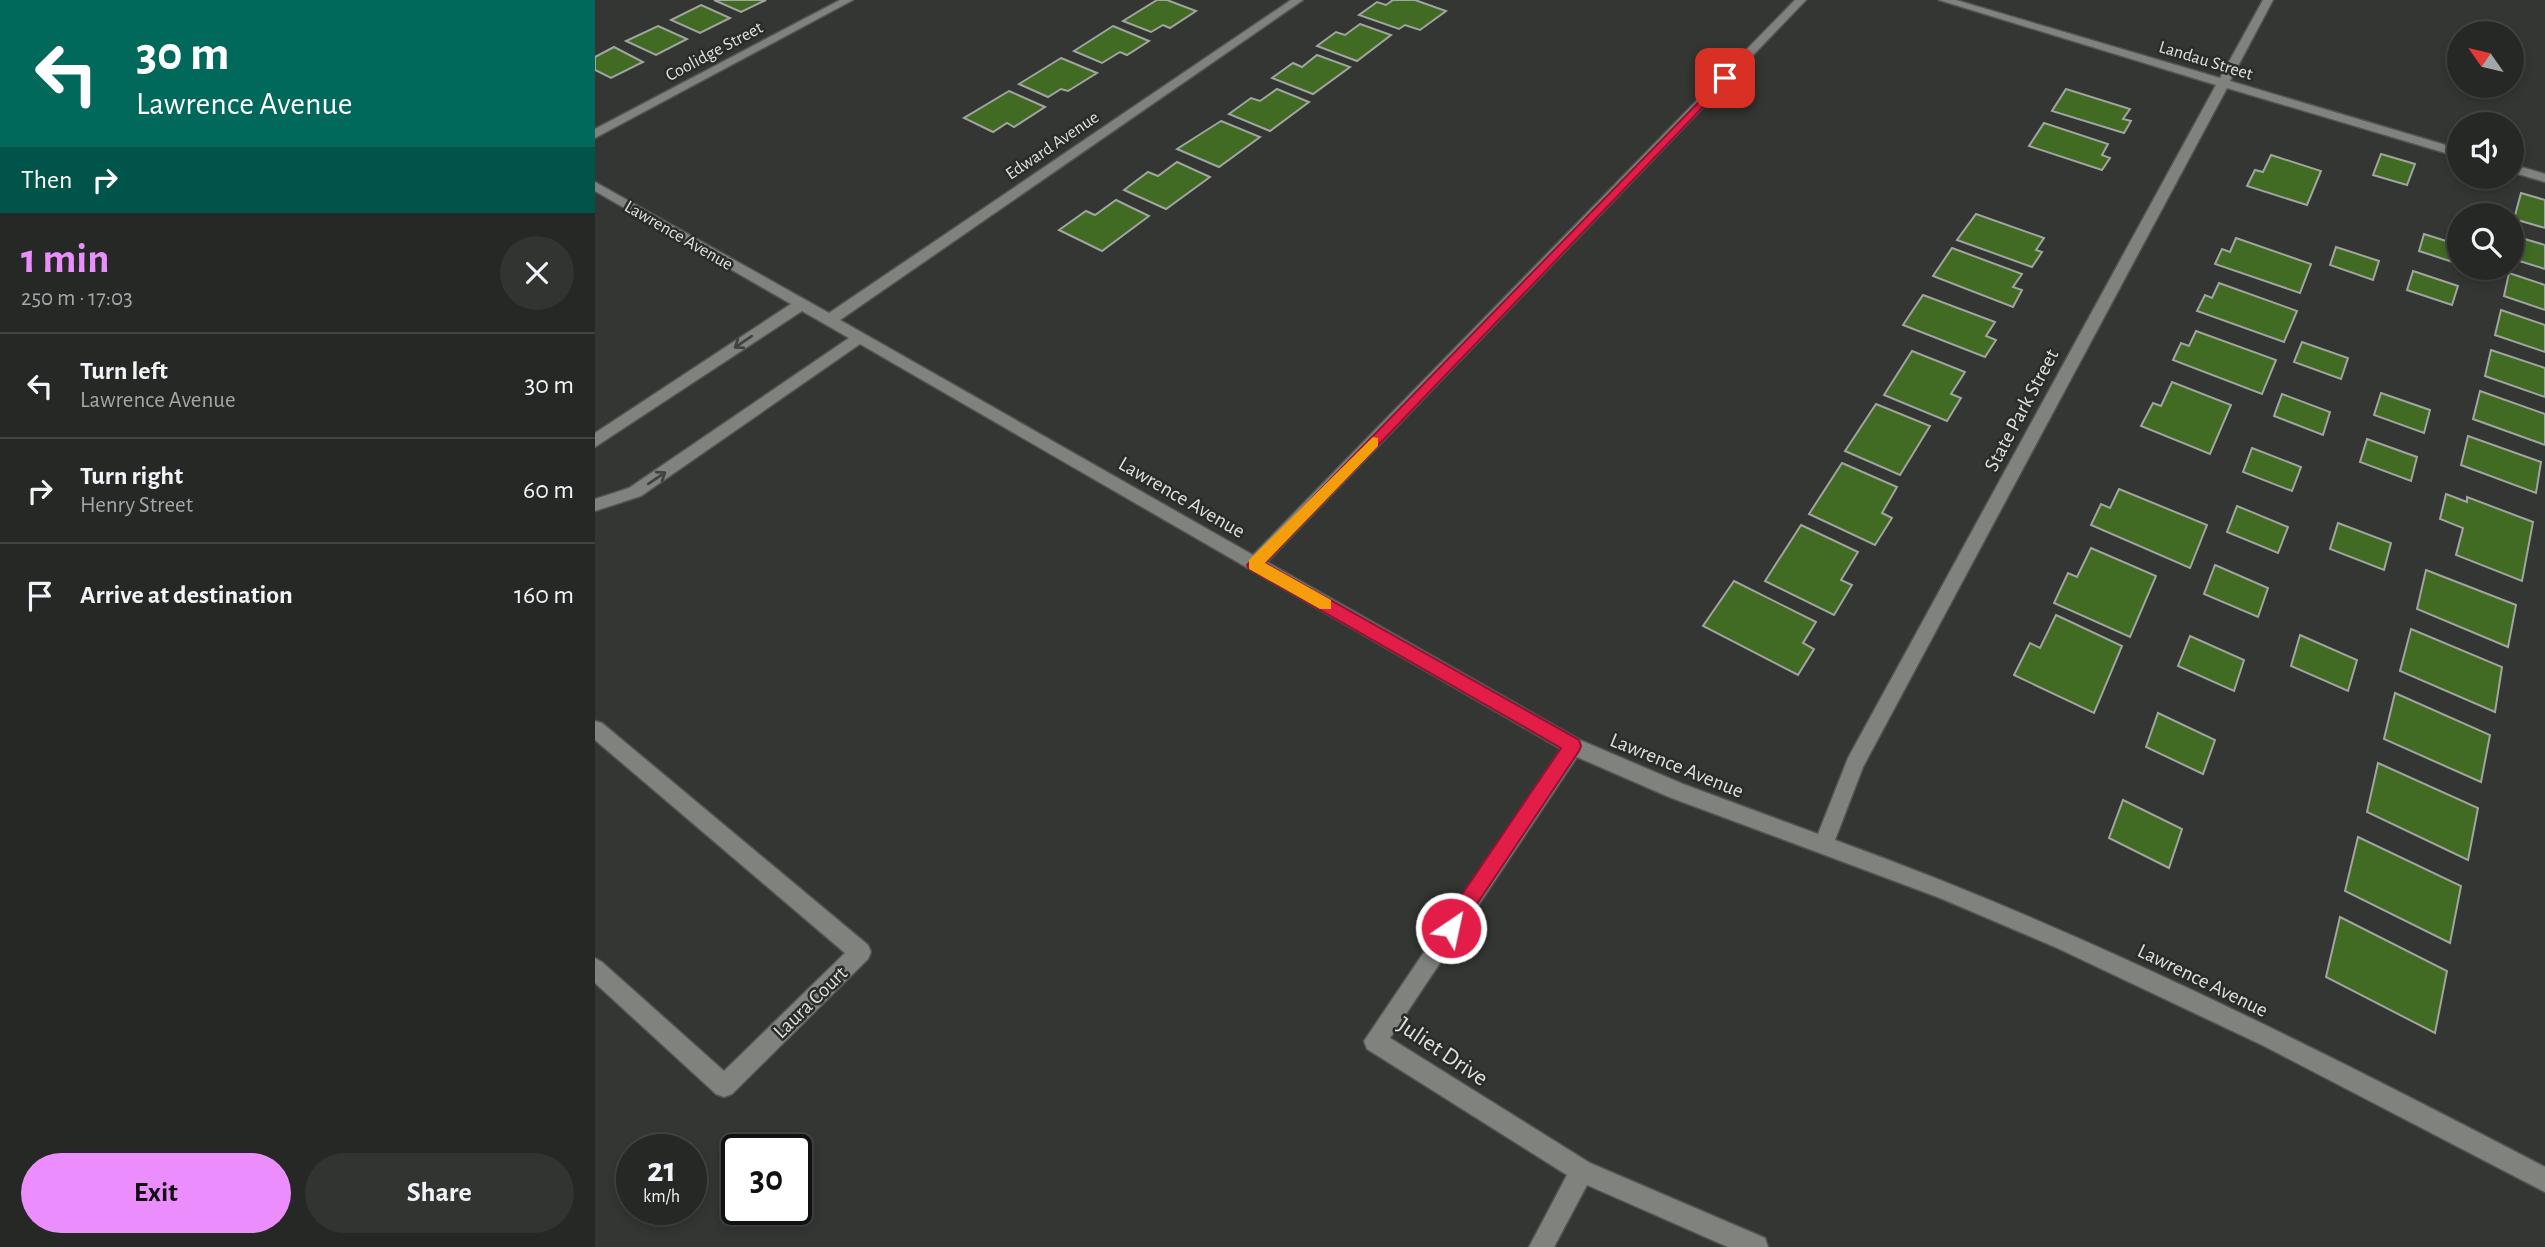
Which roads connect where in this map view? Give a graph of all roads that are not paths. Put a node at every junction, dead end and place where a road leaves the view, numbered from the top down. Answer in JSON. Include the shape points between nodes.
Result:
{"nodes":[{"id":1,"x":848,"y":0,"type":"edge"},
{"id":2,"x":1297,"y":0,"type":"edge"},
{"id":3,"x":1801,"y":0,"type":"edge"},
{"id":4,"x":1944,"y":0,"type":"edge"},
{"id":5,"x":2268,"y":0,"type":"edge"},
{"id":6,"x":2220,"y":83,"type":"junction"},
{"id":7,"x":595,"y":134,"type":"edge"},
{"id":8,"x":2447,"y":149,"type":"edge"},
{"id":9,"x":2524,"y":172,"type":"edge"},
{"id":10,"x":2545,"y":178,"type":"edge"},
{"id":11,"x":595,"y":186,"type":"edge"},
{"id":12,"x":800,"y":304,"type":"junction"},
{"id":13,"x":828,"y":321,"type":"junction"},
{"id":14,"x":859,"y":338,"type":"junction"},
{"id":15,"x":595,"y":441,"type":"edge"},
{"id":16,"x":595,"y":505,"type":"edge"},
{"id":17,"x":1254,"y":565,"type":"junction"},
{"id":18,"x":595,"y":729,"type":"edge"},
{"id":19,"x":1573,"y":746,"type":"junction"},
{"id":20,"x":1823,"y":845,"type":"junction"},
{"id":21,"x":595,"y":969,"type":"edge"},
{"id":22,"x":1582,"y":1171,"type":"junction"},
{"id":23,"x":2545,"y":1180,"type":"edge"},
{"id":24,"x":1541,"y":1247,"type":"edge"},
{"id":25,"x":1756,"y":1247,"type":"edge"}],
"edges":[{"from":1,"to":7,"type":"street","name":"Coolidge Street"},
{"from":2,"to":13,"type":"street","name":"Edward Avenue"},
{"from":3,"to":17,"type":"street"},
{"from":4,"to":6,"type":"street","name":"Landau Street"},
{"from":5,"to":6,"type":"street","name":"State Park Street"},
{"from":6,"to":8,"type":"street","name":"Landau Street"},
{"from":6,"to":20,"type":"street","name":"State Park Street","via":[[1855,764]]},
{"from":9,"to":10,"type":"street"},
{"from":11,"to":12,"type":"street","name":"Lawrence Avenue"},
{"from":12,"to":13,"type":"street","name":"Lawrence Avenue"},
{"from":12,"to":15,"type":"street","one_way":true},
{"from":13,"to":14,"type":"street","name":"Lawrence Avenue"},
{"from":16,"to":14,"type":"street","one_way":true,"via":[[635,492]]},
{"from":14,"to":17,"type":"street","name":"Lawrence Avenue"},
{"from":17,"to":19,"type":"street","name":"Lawrence Avenue"},
{"from":18,"to":21,"type":"street","name":"Laura Court","via":[[861,952],[725,1086]]},
{"from":19,"to":20,"type":"street","name":"Lawrence Avenue","via":[[1639,778]]},
{"from":19,"to":22,"type":"street","name":"Juliet Drive","via":[[1375,1041]]},
{"from":20,"to":23,"type":"street","name":"Lawrence Avenue","via":[[1990,908],[2177,991]]},
{"from":22,"to":24,"type":"street"},
{"from":22,"to":25,"type":"street","name":"Juliet Drive"}]}
